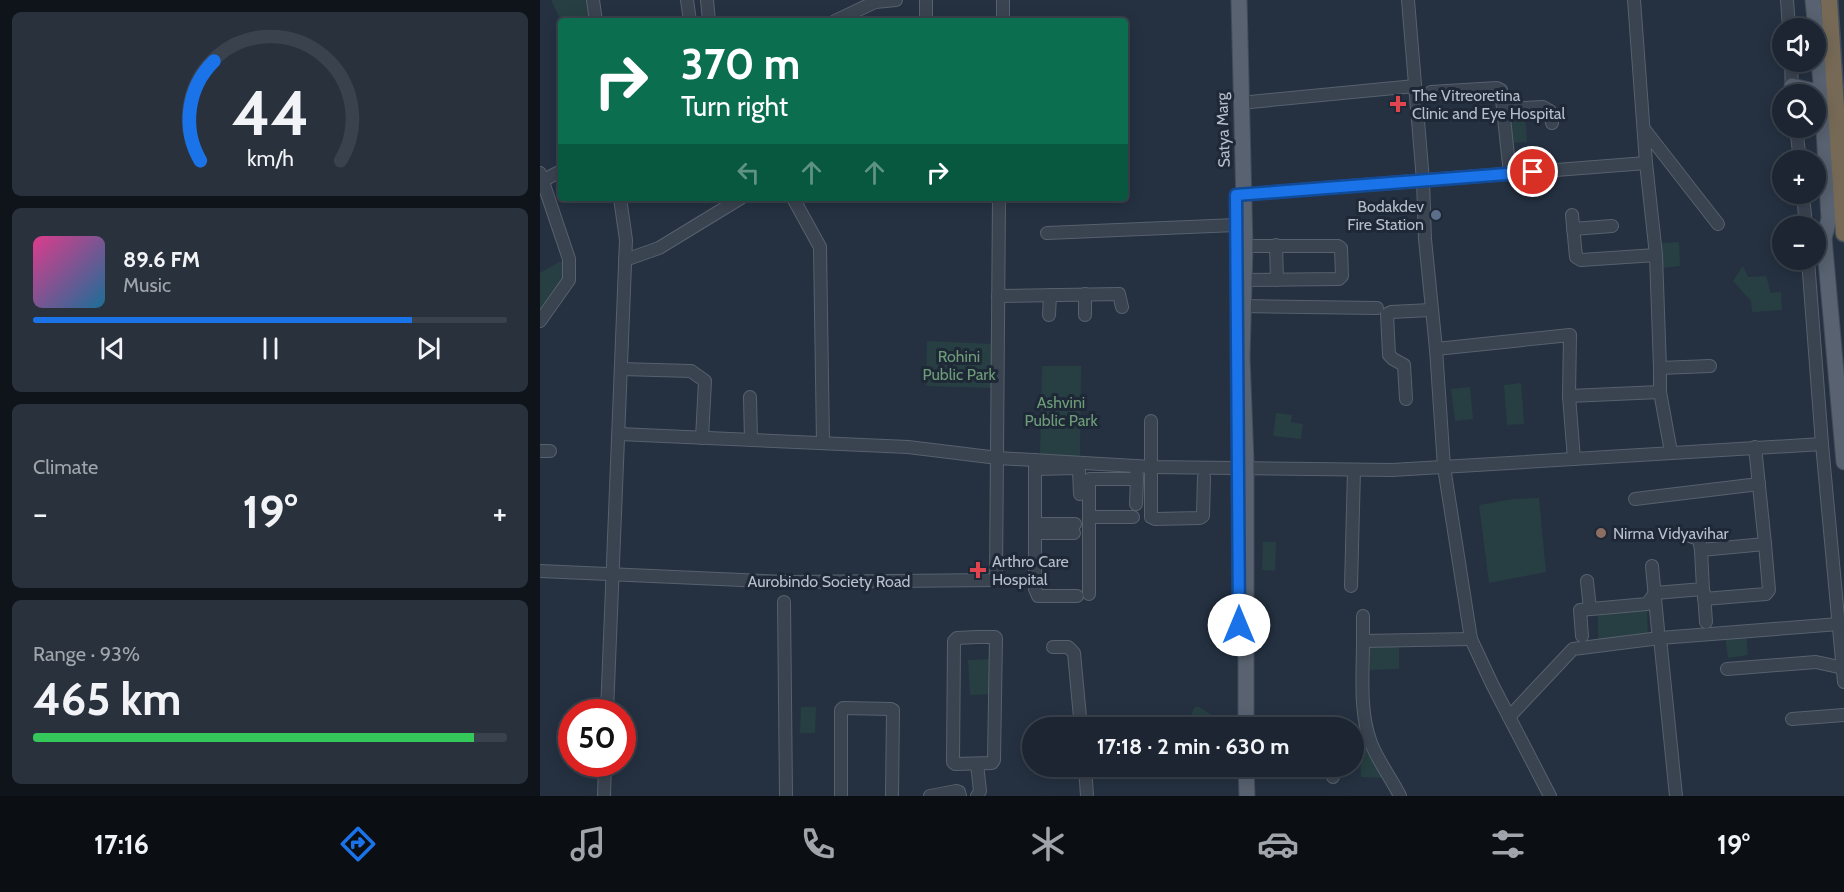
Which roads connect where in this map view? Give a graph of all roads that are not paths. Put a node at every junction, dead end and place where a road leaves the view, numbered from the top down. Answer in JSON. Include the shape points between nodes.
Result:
{"nodes":[{"id":1,"x":593,"y":0,"type":"edge"},
{"id":2,"x":687,"y":0,"type":"edge"},
{"id":3,"x":707,"y":0,"type":"edge"},
{"id":4,"x":896,"y":0,"type":"edge"},
{"id":5,"x":926,"y":0,"type":"edge"},
{"id":6,"x":1003,"y":0,"type":"edge"},
{"id":7,"x":1232,"y":0,"type":"edge"},
{"id":8,"x":1239,"y":0,"type":"edge"},
{"id":9,"x":1408,"y":0,"type":"edge"},
{"id":10,"x":1634,"y":0,"type":"edge"},
{"id":11,"x":1787,"y":0,"type":"edge"},
{"id":12,"x":1813,"y":0,"type":"edge"},
{"id":13,"x":1829,"y":0,"type":"edge"},
{"id":14,"x":875,"y":1,"type":"edge"},
{"id":15,"x":596,"y":18,"type":"edge"},
{"id":16,"x":690,"y":18,"type":"edge"},
{"id":17,"x":709,"y":18,"type":"edge"},
{"id":18,"x":841,"y":18,"type":"edge"},
{"id":19,"x":926,"y":18,"type":"edge"},
{"id":20,"x":1003,"y":18,"type":"edge"},
{"id":21,"x":1788,"y":18,"type":"edge"},
{"id":22,"x":1236,"y":24,"type":"junction"},
{"id":23,"x":1821,"y":84,"type":"edge"},
{"id":24,"x":1415,"y":86,"type":"junction"},
{"id":25,"x":1431,"y":92,"type":"dead end"},
{"id":26,"x":1240,"y":103,"type":"junction"},
{"id":27,"x":1504,"y":109,"type":"junction"},
{"id":28,"x":1552,"y":123,"type":"dead end"},
{"id":29,"x":1644,"y":129,"type":"junction"},
{"id":30,"x":1824,"y":138,"type":"edge"},
{"id":31,"x":1646,"y":163,"type":"junction"},
{"id":32,"x":558,"y":172,"type":"edge"},
{"id":33,"x":1510,"y":174,"type":"junction"},
{"id":34,"x":541,"y":178,"type":"edge"},
{"id":35,"x":1423,"y":181,"type":"junction"},
{"id":36,"x":1239,"y":195,"type":"junction"},
{"id":37,"x":620,"y":201,"type":"edge"},
{"id":38,"x":736,"y":201,"type":"edge"},
{"id":39,"x":795,"y":201,"type":"edge"},
{"id":40,"x":999,"y":201,"type":"edge"},
{"id":41,"x":1572,"y":215,"type":"dead end"},
{"id":42,"x":1829,"y":219,"type":"junction"},
{"id":43,"x":1718,"y":224,"type":"dead end"},
{"id":44,"x":1236,"y":225,"type":"junction"},
{"id":45,"x":1612,"y":226,"type":"dead end"},
{"id":46,"x":1573,"y":230,"type":"junction"},
{"id":47,"x":1047,"y":233,"type":"dead end"},
{"id":48,"x":1844,"y":233,"type":"edge"},
{"id":49,"x":1276,"y":245,"type":"junction"},
{"id":50,"x":1245,"y":246,"type":"junction"},
{"id":51,"x":1656,"y":255,"type":"junction"},
{"id":52,"x":625,"y":260,"type":"junction"},
{"id":53,"x":1809,"y":270,"type":"edge"},
{"id":54,"x":1243,"y":280,"type":"junction"},
{"id":55,"x":1277,"y":280,"type":"junction"},
{"id":56,"x":1085,"y":294,"type":"junction"},
{"id":57,"x":1050,"y":295,"type":"junction"},
{"id":58,"x":998,"y":296,"type":"junction"},
{"id":59,"x":1242,"y":306,"type":"junction"},
{"id":60,"x":1122,"y":307,"type":"dead end"},
{"id":61,"x":1377,"y":308,"type":"dead end"},
{"id":62,"x":1431,"y":309,"type":"junction"},
{"id":63,"x":1049,"y":315,"type":"dead end"},
{"id":64,"x":1086,"y":315,"type":"dead end"},
{"id":65,"x":1844,"y":320,"type":"edge"},
{"id":66,"x":540,"y":321,"type":"edge"},
{"id":67,"x":1436,"y":349,"type":"junction"},
{"id":68,"x":1710,"y":366,"type":"dead end"},
{"id":69,"x":1660,"y":368,"type":"junction"},
{"id":70,"x":621,"y":369,"type":"junction"},
{"id":71,"x":1660,"y":392,"type":"junction"},
{"id":72,"x":1569,"y":396,"type":"junction"},
{"id":73,"x":750,"y":397,"type":"dead end"},
{"id":74,"x":1406,"y":399,"type":"dead end"},
{"id":75,"x":1151,"y":421,"type":"dead end"},
{"id":76,"x":619,"y":434,"type":"junction"},
{"id":77,"x":702,"y":438,"type":"junction"},
{"id":78,"x":751,"y":440,"type":"junction"},
{"id":79,"x":824,"y":444,"type":"junction"},
{"id":80,"x":1822,"y":444,"type":"junction"},
{"id":81,"x":1755,"y":447,"type":"junction"},
{"id":82,"x":1671,"y":452,"type":"junction"},
{"id":83,"x":998,"y":458,"type":"junction"},
{"id":84,"x":1574,"y":459,"type":"junction"},
{"id":85,"x":1844,"y":462,"type":"edge"},
{"id":86,"x":1094,"y":463,"type":"junction"},
{"id":87,"x":1035,"y":464,"type":"junction"},
{"id":88,"x":1067,"y":465,"type":"junction"},
{"id":89,"x":1136,"y":466,"type":"junction"},
{"id":90,"x":1444,"y":467,"type":"junction"},
{"id":91,"x":1242,"y":469,"type":"junction"},
{"id":92,"x":1354,"y":470,"type":"junction"},
{"id":93,"x":1152,"y":471,"type":"junction"},
{"id":94,"x":1171,"y":474,"type":"dead end"},
{"id":95,"x":1204,"y":477,"type":"dead end"},
{"id":96,"x":1094,"y":479,"type":"junction"},
{"id":97,"x":1137,"y":479,"type":"junction"},
{"id":98,"x":1759,"y":484,"type":"junction"},
{"id":99,"x":1080,"y":494,"type":"dead end"},
{"id":100,"x":1635,"y":499,"type":"dead end"},
{"id":101,"x":1136,"y":504,"type":"dead end"},
{"id":102,"x":1089,"y":517,"type":"junction"},
{"id":103,"x":1132,"y":517,"type":"dead end"},
{"id":104,"x":1035,"y":529,"type":"junction"},
{"id":105,"x":1075,"y":529,"type":"dead end"},
{"id":106,"x":1690,"y":536,"type":"dead end"},
{"id":107,"x":1765,"y":544,"type":"junction"},
{"id":108,"x":1701,"y":550,"type":"junction"},
{"id":109,"x":1652,"y":566,"type":"dead end"},
{"id":110,"x":540,"y":571,"type":"edge"},
{"id":111,"x":611,"y":574,"type":"junction"},
{"id":112,"x":1587,"y":581,"type":"dead end"},
{"id":113,"x":1351,"y":586,"type":"dead end"},
{"id":114,"x":1655,"y":593,"type":"junction"},
{"id":115,"x":1704,"y":594,"type":"junction"},
{"id":116,"x":784,"y":602,"type":"dead end"},
{"id":117,"x":1590,"y":609,"type":"junction"},
{"id":118,"x":1363,"y":616,"type":"dead end"},
{"id":119,"x":1706,"y":622,"type":"dead end"},
{"id":120,"x":1839,"y":624,"type":"junction"},
{"id":121,"x":1659,"y":634,"type":"junction"},
{"id":122,"x":1582,"y":636,"type":"dead end"},
{"id":123,"x":1471,"y":639,"type":"junction"},
{"id":124,"x":1363,"y":641,"type":"junction"},
{"id":125,"x":1053,"y":647,"type":"dead end"},
{"id":126,"x":1843,"y":668,"type":"edge"},
{"id":127,"x":1728,"y":669,"type":"dead end"},
{"id":128,"x":1844,"y":682,"type":"edge"},
{"id":129,"x":607,"y":699,"type":"edge"},
{"id":130,"x":1844,"y":716,"type":"edge"},
{"id":131,"x":1080,"y":717,"type":"edge"},
{"id":132,"x":1239,"y":717,"type":"edge"},
{"id":133,"x":1246,"y":717,"type":"edge"},
{"id":134,"x":1509,"y":717,"type":"junction"},
{"id":135,"x":1792,"y":719,"type":"dead end"},
{"id":136,"x":1364,"y":738,"type":"edge"},
{"id":137,"x":1370,"y":738,"type":"junction"},
{"id":138,"x":977,"y":764,"type":"junction"},
{"id":139,"x":605,"y":777,"type":"edge"},
{"id":140,"x":1085,"y":777,"type":"edge"},
{"id":141,"x":1239,"y":777,"type":"edge"},
{"id":142,"x":1246,"y":777,"type":"edge"},
{"id":143,"x":604,"y":796,"type":"edge"},
{"id":144,"x":786,"y":796,"type":"edge"},
{"id":145,"x":841,"y":796,"type":"edge"},
{"id":146,"x":892,"y":796,"type":"edge"},
{"id":147,"x":930,"y":796,"type":"edge"},
{"id":148,"x":960,"y":796,"type":"edge"},
{"id":149,"x":978,"y":796,"type":"edge"},
{"id":150,"x":1087,"y":796,"type":"edge"},
{"id":151,"x":1240,"y":796,"type":"edge"},
{"id":152,"x":1247,"y":796,"type":"edge"},
{"id":153,"x":1400,"y":796,"type":"edge"},
{"id":154,"x":1550,"y":796,"type":"edge"},
{"id":155,"x":1677,"y":796,"type":"edge"}],
"edges":[{"from":1,"to":15,"type":"street"},
{"from":2,"to":16,"type":"street"},
{"from":3,"to":17,"type":"street"},
{"from":4,"to":14,"type":"street"},
{"from":5,"to":19,"type":"street"},
{"from":6,"to":20,"type":"street"},
{"from":7,"to":22,"type":"main road","name":"Satya Marg"},
{"from":8,"to":22,"type":"main road","name":"Satya Marg"},
{"from":9,"to":24,"type":"street"},
{"from":10,"to":29,"type":"street"},
{"from":11,"to":21,"type":"street"},
{"from":12,"to":23,"type":"main road"},
{"from":13,"to":48,"type":"highway"},
{"from":14,"to":18,"type":"street"},
{"from":22,"to":26,"type":"main road","name":"Satya Marg"},
{"from":22,"to":36,"type":"main road","name":"Satya Marg"},
{"from":24,"to":26,"type":"street"},
{"from":24,"to":35,"type":"street"},
{"from":25,"to":27,"type":"street","via":[[1497,88]]},
{"from":26,"to":36,"type":"main road","name":"Satya Marg"},
{"from":27,"to":28,"type":"street","via":[[1543,107],[1550,111]]},
{"from":27,"to":33,"type":"street"},
{"from":29,"to":31,"type":"street"},
{"from":29,"to":43,"type":"street"},
{"from":30,"to":42,"type":"main road"},
{"from":31,"to":33,"type":"street"},
{"from":31,"to":51,"type":"street"},
{"from":32,"to":34,"type":"street"},
{"from":33,"to":35,"type":"street"},
{"from":34,"to":66,"type":"street","via":[[570,259],[569,280]]},
{"from":35,"to":36,"type":"street"},
{"from":35,"to":62,"type":"street"},
{"from":36,"to":44,"type":"main road","name":"Satya Marg"},
{"from":36,"to":50,"type":"main road","name":"Satya Marg"},
{"from":37,"to":52,"type":"street"},
{"from":38,"to":52,"type":"street","via":[[659,248]]},
{"from":39,"to":79,"type":"street","via":[[820,247]]},
{"from":40,"to":58,"type":"street"},
{"from":41,"to":46,"type":"street"},
{"from":42,"to":65,"type":"main road","via":[[1834,238],[1837,296]]},
{"from":42,"to":85,"type":"main road","via":[[1824,238]]},
{"from":44,"to":47,"type":"street"},
{"from":44,"to":91,"type":"main road","name":"Satya Marg"},
{"from":45,"to":46,"type":"street"},
{"from":46,"to":51,"type":"street","via":[[1576,257],[1581,260]]},
{"from":49,"to":50,"type":"street"},
{"from":49,"to":55,"type":"street"},
{"from":49,"to":55,"type":"street","via":[[1338,246],[1342,276]]},
{"from":50,"to":54,"type":"main road","name":"Satya Marg"},
{"from":51,"to":69,"type":"street"},
{"from":52,"to":70,"type":"street"},
{"from":53,"to":80,"type":"street"},
{"from":54,"to":55,"type":"street"},
{"from":54,"to":59,"type":"main road","name":"Satya Marg"},
{"from":56,"to":57,"type":"street"},
{"from":56,"to":60,"type":"street","via":[[1119,294]]},
{"from":56,"to":64,"type":"street"},
{"from":57,"to":58,"type":"street"},
{"from":57,"to":63,"type":"street"},
{"from":58,"to":83,"type":"street"},
{"from":59,"to":61,"type":"street"},
{"from":59,"to":91,"type":"main road","name":"Satya Marg"},
{"from":62,"to":67,"type":"street"},
{"from":62,"to":74,"type":"street","via":[[1387,314],[1389,355],[1404,365]]},
{"from":67,"to":72,"type":"street","via":[[1570,335]]},
{"from":67,"to":90,"type":"street"},
{"from":68,"to":69,"type":"street"},
{"from":69,"to":71,"type":"street"},
{"from":70,"to":76,"type":"street"},
{"from":70,"to":77,"type":"street","via":[[692,371],[705,381]]},
{"from":71,"to":72,"type":"street"},
{"from":71,"to":82,"type":"street"},
{"from":72,"to":84,"type":"street"},
{"from":73,"to":78,"type":"street"},
{"from":75,"to":93,"type":"street"},
{"from":76,"to":77,"type":"street"},
{"from":76,"to":111,"type":"street"},
{"from":77,"to":78,"type":"street"},
{"from":78,"to":79,"type":"street"},
{"from":79,"to":83,"type":"street","via":[[908,447]]},
{"from":80,"to":81,"type":"street"},
{"from":80,"to":120,"type":"street"},
{"from":81,"to":82,"type":"street"},
{"from":81,"to":98,"type":"street"},
{"from":82,"to":84,"type":"street"},
{"from":83,"to":87,"type":"street"},
{"from":83,"to":111,"type":"street","name":"Aurobindo Society Road","via":[[996,580],[786,582]]},
{"from":84,"to":90,"type":"street"},
{"from":86,"to":88,"type":"street"},
{"from":86,"to":89,"type":"street"},
{"from":86,"to":96,"type":"street"},
{"from":87,"to":88,"type":"street"},
{"from":87,"to":104,"type":"street"},
{"from":88,"to":99,"type":"street","via":[[1079,471]]},
{"from":89,"to":93,"type":"street"},
{"from":89,"to":97,"type":"street"},
{"from":90,"to":92,"type":"street"},
{"from":90,"to":123,"type":"street"},
{"from":91,"to":92,"type":"street"},
{"from":91,"to":93,"type":"street"},
{"from":91,"to":132,"type":"main road","name":"Satya Marg"},
{"from":91,"to":133,"type":"main road","name":"Satya Marg"},
{"from":92,"to":113,"type":"street"},
{"from":93,"to":94,"type":"street"},
{"from":93,"to":95,"type":"street","via":[[1155,519],[1203,516]]},
{"from":96,"to":97,"type":"street"},
{"from":96,"to":102,"type":"street","via":[[1089,481]]},
{"from":97,"to":101,"type":"street"},
{"from":98,"to":100,"type":"street"},
{"from":98,"to":107,"type":"street"},
{"from":102,"to":103,"type":"street"},
{"from":102,"to":104,"type":"street","via":[[1083,595],[1038,596]]},
{"from":104,"to":105,"type":"street"},
{"from":106,"to":108,"type":"street","via":[[1699,539]]},
{"from":107,"to":108,"type":"street"},
{"from":107,"to":115,"type":"street","via":[[1769,590],[1766,594]]},
{"from":108,"to":115,"type":"street"},
{"from":109,"to":114,"type":"street"},
{"from":110,"to":111,"type":"street","name":"Aurobindo Society Road"},
{"from":111,"to":129,"type":"street"},
{"from":112,"to":117,"type":"street"},
{"from":114,"to":115,"type":"street"},
{"from":114,"to":117,"type":"street","via":[[1647,604]]},
{"from":114,"to":121,"type":"street"},
{"from":115,"to":119,"type":"street"},
{"from":116,"to":144,"type":"street"},
{"from":117,"to":122,"type":"street","via":[[1580,610]]},
{"from":118,"to":124,"type":"street"},
{"from":120,"to":121,"type":"street"},
{"from":120,"to":126,"type":"street"},
{"from":121,"to":134,"type":"street","via":[[1573,649]]},
{"from":121,"to":155,"type":"street"},
{"from":123,"to":124,"type":"street"},
{"from":123,"to":134,"type":"street"},
{"from":124,"to":137,"type":"street","via":[[1363,696]]},
{"from":125,"to":131,"type":"street","via":[[1068,646],[1074,652]]},
{"from":126,"to":127,"type":"street","via":[[1816,662]]},
{"from":126,"to":128,"type":"street"},
{"from":130,"to":135,"type":"street"},
{"from":134,"to":154,"type":"street"},
{"from":136,"to":137,"type":"street"},
{"from":137,"to":153,"type":"street"},
{"from":138,"to":138,"type":"street","via":[[994,761],[995,637],[954,641],[952,762]]},
{"from":138,"to":149,"type":"street"},
{"from":139,"to":143,"type":"street"},
{"from":140,"to":150,"type":"street"},
{"from":141,"to":151,"type":"main road"},
{"from":142,"to":152,"type":"main road"},
{"from":145,"to":146,"type":"street","via":[[843,708],[892,710]]},
{"from":147,"to":148,"type":"street","via":[[956,791]]}]}
